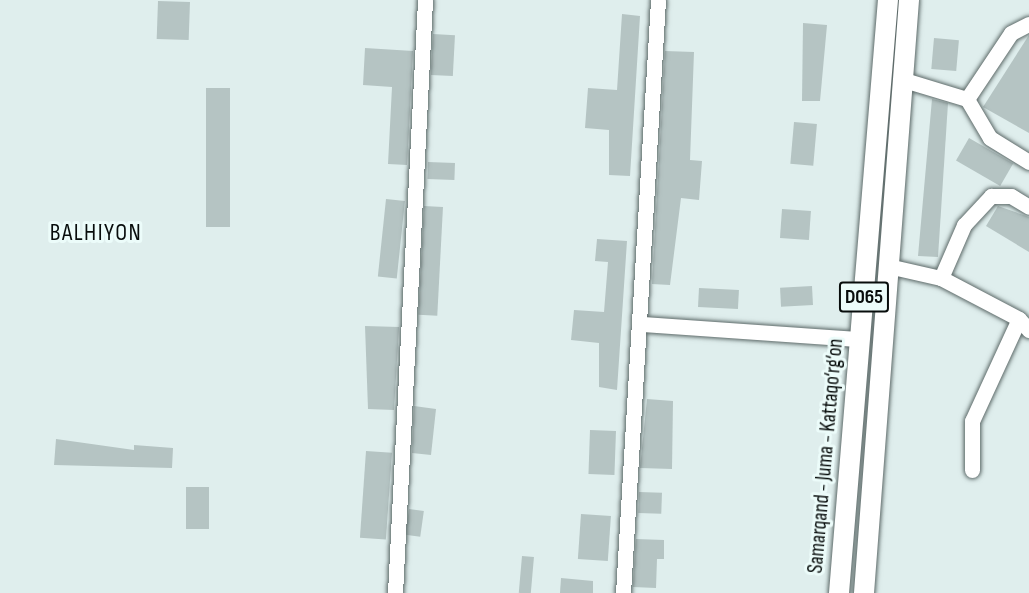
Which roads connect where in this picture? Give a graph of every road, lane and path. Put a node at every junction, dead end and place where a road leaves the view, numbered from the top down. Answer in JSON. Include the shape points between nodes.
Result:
{"nodes":[{"id":1,"x":425,"y":0,"type":"edge"},
{"id":2,"x":658,"y":0,"type":"edge"},
{"id":3,"x":888,"y":0,"type":"edge"},
{"id":4,"x":909,"y":0,"type":"edge"},
{"id":5,"x":1029,"y":24,"type":"edge"},
{"id":6,"x":904,"y":80,"type":"junction"},
{"id":7,"x":967,"y":99,"type":"junction"},
{"id":8,"x":1029,"y":162,"type":"edge"},
{"id":9,"x":1029,"y":207,"type":"edge"},
{"id":10,"x":888,"y":266,"type":"junction"},
{"id":11,"x":941,"y":278,"type":"junction"},
{"id":12,"x":643,"y":324,"type":"junction"},
{"id":13,"x":1024,"y":324,"type":"edge"},
{"id":14,"x":860,"y":339,"type":"junction"},
{"id":15,"x":972,"y":470,"type":"dead end"},
{"id":16,"x":395,"y":593,"type":"edge"},
{"id":17,"x":623,"y":593,"type":"edge"},
{"id":18,"x":839,"y":593,"type":"edge"},
{"id":19,"x":864,"y":593,"type":"edge"}],
"edges":[{"from":1,"to":16,"type":"street"},
{"from":2,"to":12,"type":"street"},
{"from":3,"to":14,"type":"main road","name":"Samarqand - Juma - Kattaqo‘rg‘on","number":"D065"},
{"from":4,"to":6,"type":"main road","number":"D065"},
{"from":5,"to":7,"type":"street","via":[[1011,33]]},
{"from":6,"to":7,"type":"street"},
{"from":6,"to":10,"type":"main road","number":"D065"},
{"from":7,"to":8,"type":"street","via":[[990,138]]},
{"from":9,"to":11,"type":"street","via":[[1011,196],[991,196],[964,225]]},
{"from":10,"to":11,"type":"street"},
{"from":10,"to":19,"type":"main road","number":"D065"},
{"from":11,"to":13,"type":"street"},
{"from":12,"to":14,"type":"street"},
{"from":12,"to":17,"type":"street"},
{"from":13,"to":15,"type":"street","via":[[972,420]]},
{"from":14,"to":18,"type":"main road","name":"Samarqand - Juma - Kattaqo‘rg‘on","number":"D065"}]}
